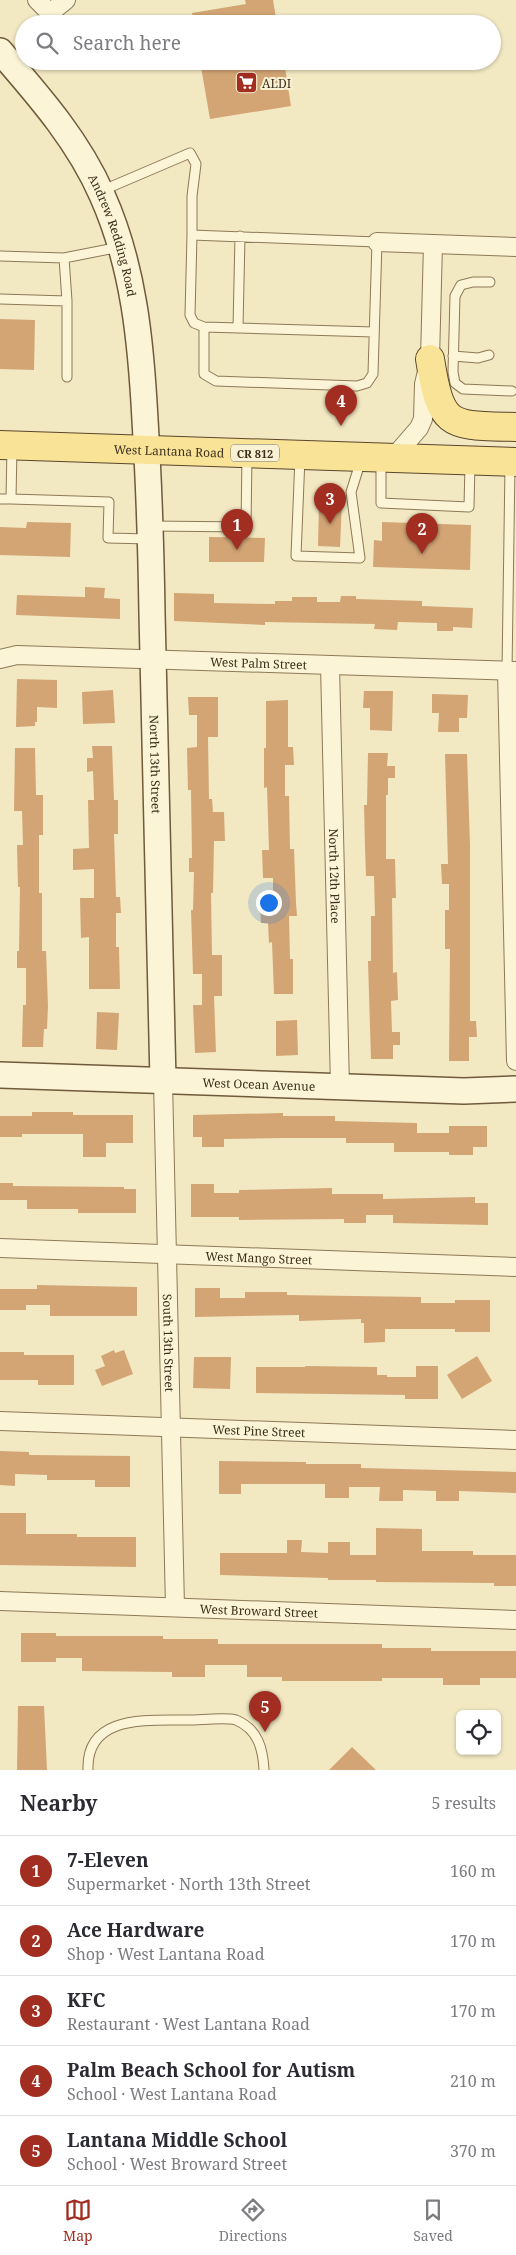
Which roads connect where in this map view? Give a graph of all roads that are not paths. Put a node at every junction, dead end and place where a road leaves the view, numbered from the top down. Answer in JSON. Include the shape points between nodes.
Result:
{"nodes":[{"id":1,"x":37,"y":0,"type":"edge"},
{"id":2,"x":66,"y":0,"type":"edge"},
{"id":3,"x":0,"y":50,"type":"edge"},
{"id":4,"x":15,"y":68,"type":"edge"},
{"id":5,"x":17,"y":70,"type":"edge"},
{"id":6,"x":101,"y":191,"type":"junction"},
{"id":7,"x":192,"y":235,"type":"junction"},
{"id":8,"x":240,"y":236,"type":"junction"},
{"id":9,"x":377,"y":242,"type":"junction"},
{"id":10,"x":433,"y":244,"type":"junction"},
{"id":11,"x":120,"y":247,"type":"junction"},
{"id":12,"x":516,"y":247,"type":"edge"},
{"id":13,"x":0,"y":256,"type":"edge"},
{"id":14,"x":64,"y":258,"type":"junction"},
{"id":15,"x":490,"y":282,"type":"dead end"},
{"id":16,"x":0,"y":299,"type":"edge"},
{"id":17,"x":67,"y":301,"type":"junction"},
{"id":18,"x":204,"y":327,"type":"junction"},
{"id":19,"x":238,"y":328,"type":"junction"},
{"id":20,"x":374,"y":332,"type":"junction"},
{"id":21,"x":489,"y":354,"type":"dead end"},
{"id":22,"x":442,"y":357,"type":"junction"},
{"id":23,"x":67,"y":377,"type":"dead end"},
{"id":24,"x":512,"y":391,"type":"dead end"},
{"id":25,"x":516,"y":427,"type":"edge"},
{"id":26,"x":6,"y":445,"type":"edge"},
{"id":27,"x":147,"y":450,"type":"junction"},
{"id":28,"x":247,"y":453,"type":"junction"},
{"id":29,"x":300,"y":454,"type":"junction"},
{"id":30,"x":379,"y":457,"type":"junction"},
{"id":31,"x":470,"y":460,"type":"junction"},
{"id":32,"x":513,"y":462,"type":"edge"},
{"id":33,"x":11,"y":499,"type":"junction"},
{"id":34,"x":0,"y":500,"type":"edge"},
{"id":35,"x":150,"y":533,"type":"junction"},
{"id":36,"x":512,"y":589,"type":"edge"},
{"id":37,"x":0,"y":659,"type":"edge"},
{"id":38,"x":153,"y":659,"type":"junction"},
{"id":39,"x":330,"y":665,"type":"junction"},
{"id":40,"x":512,"y":671,"type":"edge"},
{"id":41,"x":516,"y":1061,"type":"edge"},
{"id":42,"x":0,"y":1075,"type":"edge"},
{"id":43,"x":163,"y":1081,"type":"junction"},
{"id":44,"x":340,"y":1087,"type":"junction"},
{"id":45,"x":516,"y":1089,"type":"edge"},
{"id":46,"x":0,"y":1248,"type":"edge"},
{"id":47,"x":167,"y":1254,"type":"junction"},
{"id":48,"x":516,"y":1267,"type":"edge"},
{"id":49,"x":0,"y":1420,"type":"edge"},
{"id":50,"x":171,"y":1427,"type":"junction"},
{"id":51,"x":516,"y":1440,"type":"edge"},
{"id":52,"x":0,"y":1600,"type":"edge"},
{"id":53,"x":175,"y":1607,"type":"junction"},
{"id":54,"x":516,"y":1620,"type":"edge"},
{"id":55,"x":88,"y":1770,"type":"edge"},
{"id":56,"x":264,"y":1770,"type":"edge"}],
"edges":[{"from":1,"to":2,"type":"street","via":[[50,13]]},
{"from":3,"to":4,"type":"street","name":"Andrew Redding Road"},
{"from":5,"to":6,"type":"street","name":"Andrew Redding Road","via":[[53,113]]},
{"from":6,"to":7,"type":"lane","via":[[190,153],[196,164]]},
{"from":6,"to":11,"type":"street","name":"Andrew Redding Road"},
{"from":7,"to":8,"type":"lane"},
{"from":7,"to":18,"type":"lane","via":[[190,315],[194,323]]},
{"from":8,"to":9,"type":"lane"},
{"from":8,"to":19,"type":"lane"},
{"from":9,"to":10,"type":"street"},
{"from":9,"to":20,"type":"lane"},
{"from":10,"to":12,"type":"street"},
{"from":10,"to":22,"type":"street"},
{"from":11,"to":14,"type":"lane"},
{"from":11,"to":27,"type":"street","name":"Andrew Redding Road","via":[[136,307]]},
{"from":13,"to":14,"type":"lane"},
{"from":14,"to":17,"type":"lane"},
{"from":15,"to":22,"type":"lane","via":[[461,285],[455,296]]},
{"from":16,"to":17,"type":"lane"},
{"from":17,"to":23,"type":"lane"},
{"from":18,"to":19,"type":"lane"},
{"from":18,"to":20,"type":"lane","via":[[204,374],[216,381],[357,386],[367,383],[373,374]]},
{"from":19,"to":20,"type":"lane"},
{"from":21,"to":22,"type":"lane","via":[[478,358]]},
{"from":22,"to":24,"type":"lane","via":[[455,383],[463,389]]},
{"from":22,"to":25,"type":"main road","via":[[436,395],[448,416],[470,426]]},
{"from":22,"to":30,"type":"street","via":[[424,384],[421,424]]},
{"from":26,"to":27,"type":"main road","name":"West Lantana Road","number":"CR 812"},
{"from":26,"to":33,"type":"lane"},
{"from":27,"to":28,"type":"main road","name":"West Lantana Road","number":"CR 812"},
{"from":27,"to":35,"type":"street","name":"North 13th Street"},
{"from":28,"to":29,"type":"main road","name":"West Lantana Road","number":"CR 812"},
{"from":28,"to":35,"type":"lane","via":[[246,527]]},
{"from":29,"to":30,"type":"main road","name":"West Lantana Road","number":"CR 812"},
{"from":29,"to":30,"type":"lane","via":[[296,556],[360,558],[351,492]]},
{"from":30,"to":31,"type":"main road","name":"West Lantana Road","number":"CR 812"},
{"from":30,"to":31,"type":"lane","via":[[381,503],[469,506]]},
{"from":31,"to":32,"type":"main road","name":"West Lantana Road","number":"CR 812"},
{"from":32,"to":36,"type":"lane"},
{"from":33,"to":34,"type":"lane"},
{"from":33,"to":35,"type":"lane","via":[[109,502],[108,538]]},
{"from":35,"to":38,"type":"street","name":"North 13th Street"},
{"from":36,"to":40,"type":"lane"},
{"from":37,"to":38,"type":"street","name":"West Palm Street","via":[[17,655]]},
{"from":38,"to":39,"type":"street","name":"West Palm Street"},
{"from":38,"to":43,"type":"street","name":"North 13th Street"},
{"from":39,"to":40,"type":"street","name":"West Palm Street"},
{"from":39,"to":44,"type":"street","name":"North 12th Place"},
{"from":40,"to":41,"type":"street"},
{"from":42,"to":43,"type":"street","name":"West Ocean Avenue"},
{"from":43,"to":44,"type":"street","name":"West Ocean Avenue"},
{"from":43,"to":47,"type":"street","name":"South 13th Street"},
{"from":44,"to":45,"type":"street","name":"West Ocean Avenue","via":[[464,1091]]},
{"from":46,"to":47,"type":"street","name":"West Mango Street"},
{"from":47,"to":48,"type":"street","name":"West Mango Street"},
{"from":47,"to":50,"type":"street","name":"South 13th Street"},
{"from":49,"to":50,"type":"street","name":"West Pine Street"},
{"from":50,"to":51,"type":"street","name":"West Pine Street"},
{"from":50,"to":53,"type":"street","name":"South 13th Street"},
{"from":52,"to":53,"type":"street","name":"West Broward Street"},
{"from":53,"to":54,"type":"street","name":"West Broward Street"},
{"from":55,"to":56,"type":"lane","via":[[88,1758],[98,1738],[116,1724],[235,1720],[252,1731],[263,1748]]}]}
